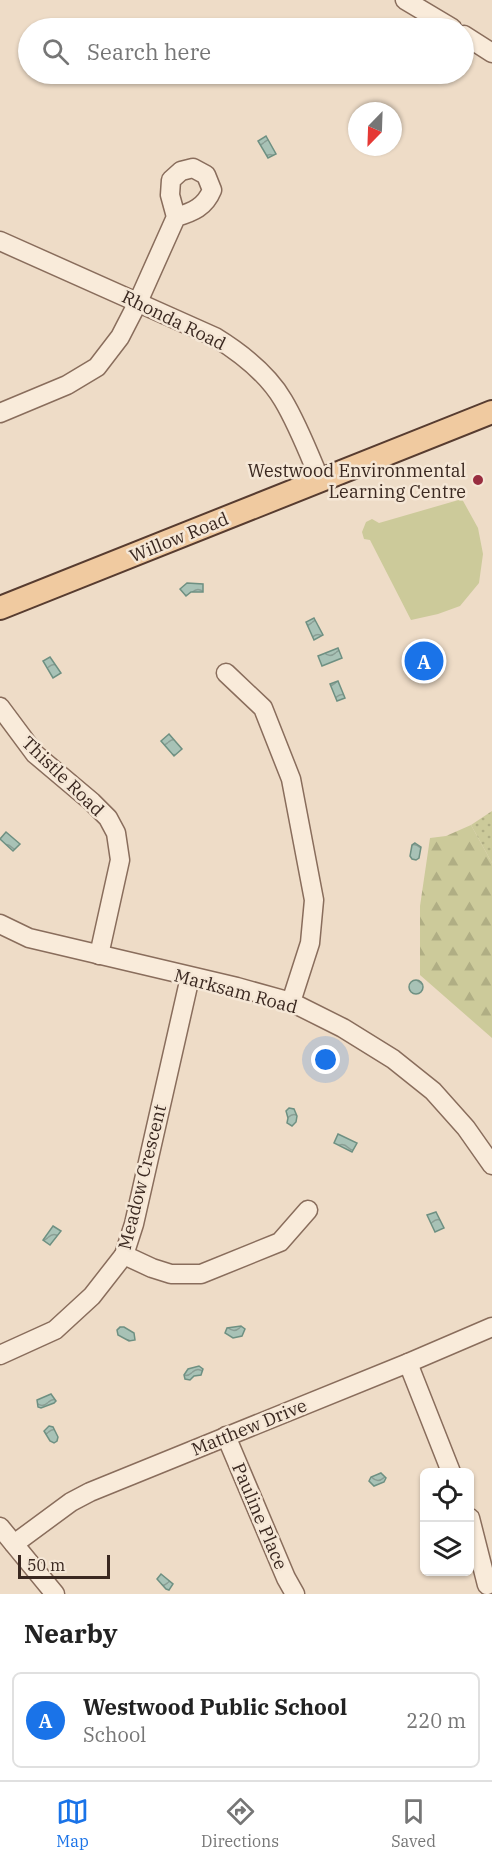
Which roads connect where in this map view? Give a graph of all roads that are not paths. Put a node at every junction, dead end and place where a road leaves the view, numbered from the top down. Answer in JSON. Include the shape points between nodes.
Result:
{"nodes":[{"id":1,"x":405,"y":0,"type":"edge"},
{"id":2,"x":435,"y":18,"type":"edge"},
{"id":3,"x":474,"y":41,"type":"edge"},
{"id":4,"x":492,"y":53,"type":"edge"},
{"id":5,"x":176,"y":217,"type":"dead end"},
{"id":6,"x":0,"y":241,"type":"edge"},
{"id":7,"x":138,"y":302,"type":"junction"},
{"id":8,"x":492,"y":412,"type":"edge"},
{"id":9,"x":0,"y":413,"type":"edge"},
{"id":10,"x":320,"y":480,"type":"junction"},
{"id":11,"x":0,"y":608,"type":"edge"},
{"id":12,"x":226,"y":673,"type":"dead end"},
{"id":13,"x":0,"y":707,"type":"edge"},
{"id":14,"x":0,"y":924,"type":"edge"},
{"id":15,"x":99,"y":955,"type":"junction"},
{"id":16,"x":190,"y":977,"type":"junction"},
{"id":17,"x":291,"y":1002,"type":"junction"},
{"id":18,"x":492,"y":1165,"type":"edge"},
{"id":19,"x":308,"y":1210,"type":"dead end"},
{"id":20,"x":124,"y":1255,"type":"junction"},
{"id":21,"x":492,"y":1327,"type":"edge"},
{"id":22,"x":0,"y":1355,"type":"edge"},
{"id":23,"x":408,"y":1363,"type":"junction"},
{"id":24,"x":226,"y":1436,"type":"junction"},
{"id":25,"x":449,"y":1468,"type":"edge"},
{"id":26,"x":471,"y":1522,"type":"edge"},
{"id":27,"x":0,"y":1527,"type":"edge"},
{"id":28,"x":14,"y":1544,"type":"junction"},
{"id":29,"x":487,"y":1585,"type":"dead end"},
{"id":30,"x":55,"y":1594,"type":"edge"},
{"id":31,"x":295,"y":1594,"type":"edge"}],
"edges":[{"from":1,"to":2,"type":"street"},
{"from":3,"to":4,"type":"street"},
{"from":5,"to":7,"type":"street"},
{"from":6,"to":7,"type":"street","name":"Rhonda Road"},
{"from":7,"to":9,"type":"street","via":[[120,337],[97,367],[67,385]]},
{"from":7,"to":10,"type":"street","name":"Rhonda Road","via":[[215,337],[241,353],[263,374],[282,399]]},
{"from":8,"to":10,"type":"main road","name":"Willow Road"},
{"from":10,"to":11,"type":"main road","name":"Willow Road"},
{"from":12,"to":17,"type":"street","via":[[263,708],[291,779],[314,900],[310,943]]},
{"from":13,"to":15,"type":"street","name":"Thistle Road","via":[[35,754],[92,802],[116,833],[120,860]]},
{"from":14,"to":15,"type":"street","name":"Marksam Road","via":[[30,938]]},
{"from":15,"to":16,"type":"street","name":"Marksam Road"},
{"from":16,"to":17,"type":"street","name":"Marksam Road"},
{"from":16,"to":20,"type":"street","name":"Meadow Crescent"},
{"from":17,"to":18,"type":"street","name":"Marksam Road","via":[[344,1028],[393,1059],[433,1091]]},
{"from":19,"to":20,"type":"street","via":[[280,1242],[201,1274],[171,1274]]},
{"from":20,"to":22,"type":"street","name":"Meadow Crescent","via":[[92,1296],[56,1330]]},
{"from":21,"to":23,"type":"street","name":"Matthew Drive"},
{"from":23,"to":24,"type":"street","name":"Matthew Drive"},
{"from":23,"to":25,"type":"street"},
{"from":24,"to":28,"type":"street","name":"Matthew Drive","via":[[90,1492]]},
{"from":24,"to":31,"type":"street","name":"Pauline Place"},
{"from":26,"to":29,"type":"street"},
{"from":27,"to":28,"type":"street"},
{"from":28,"to":30,"type":"street"}]}
